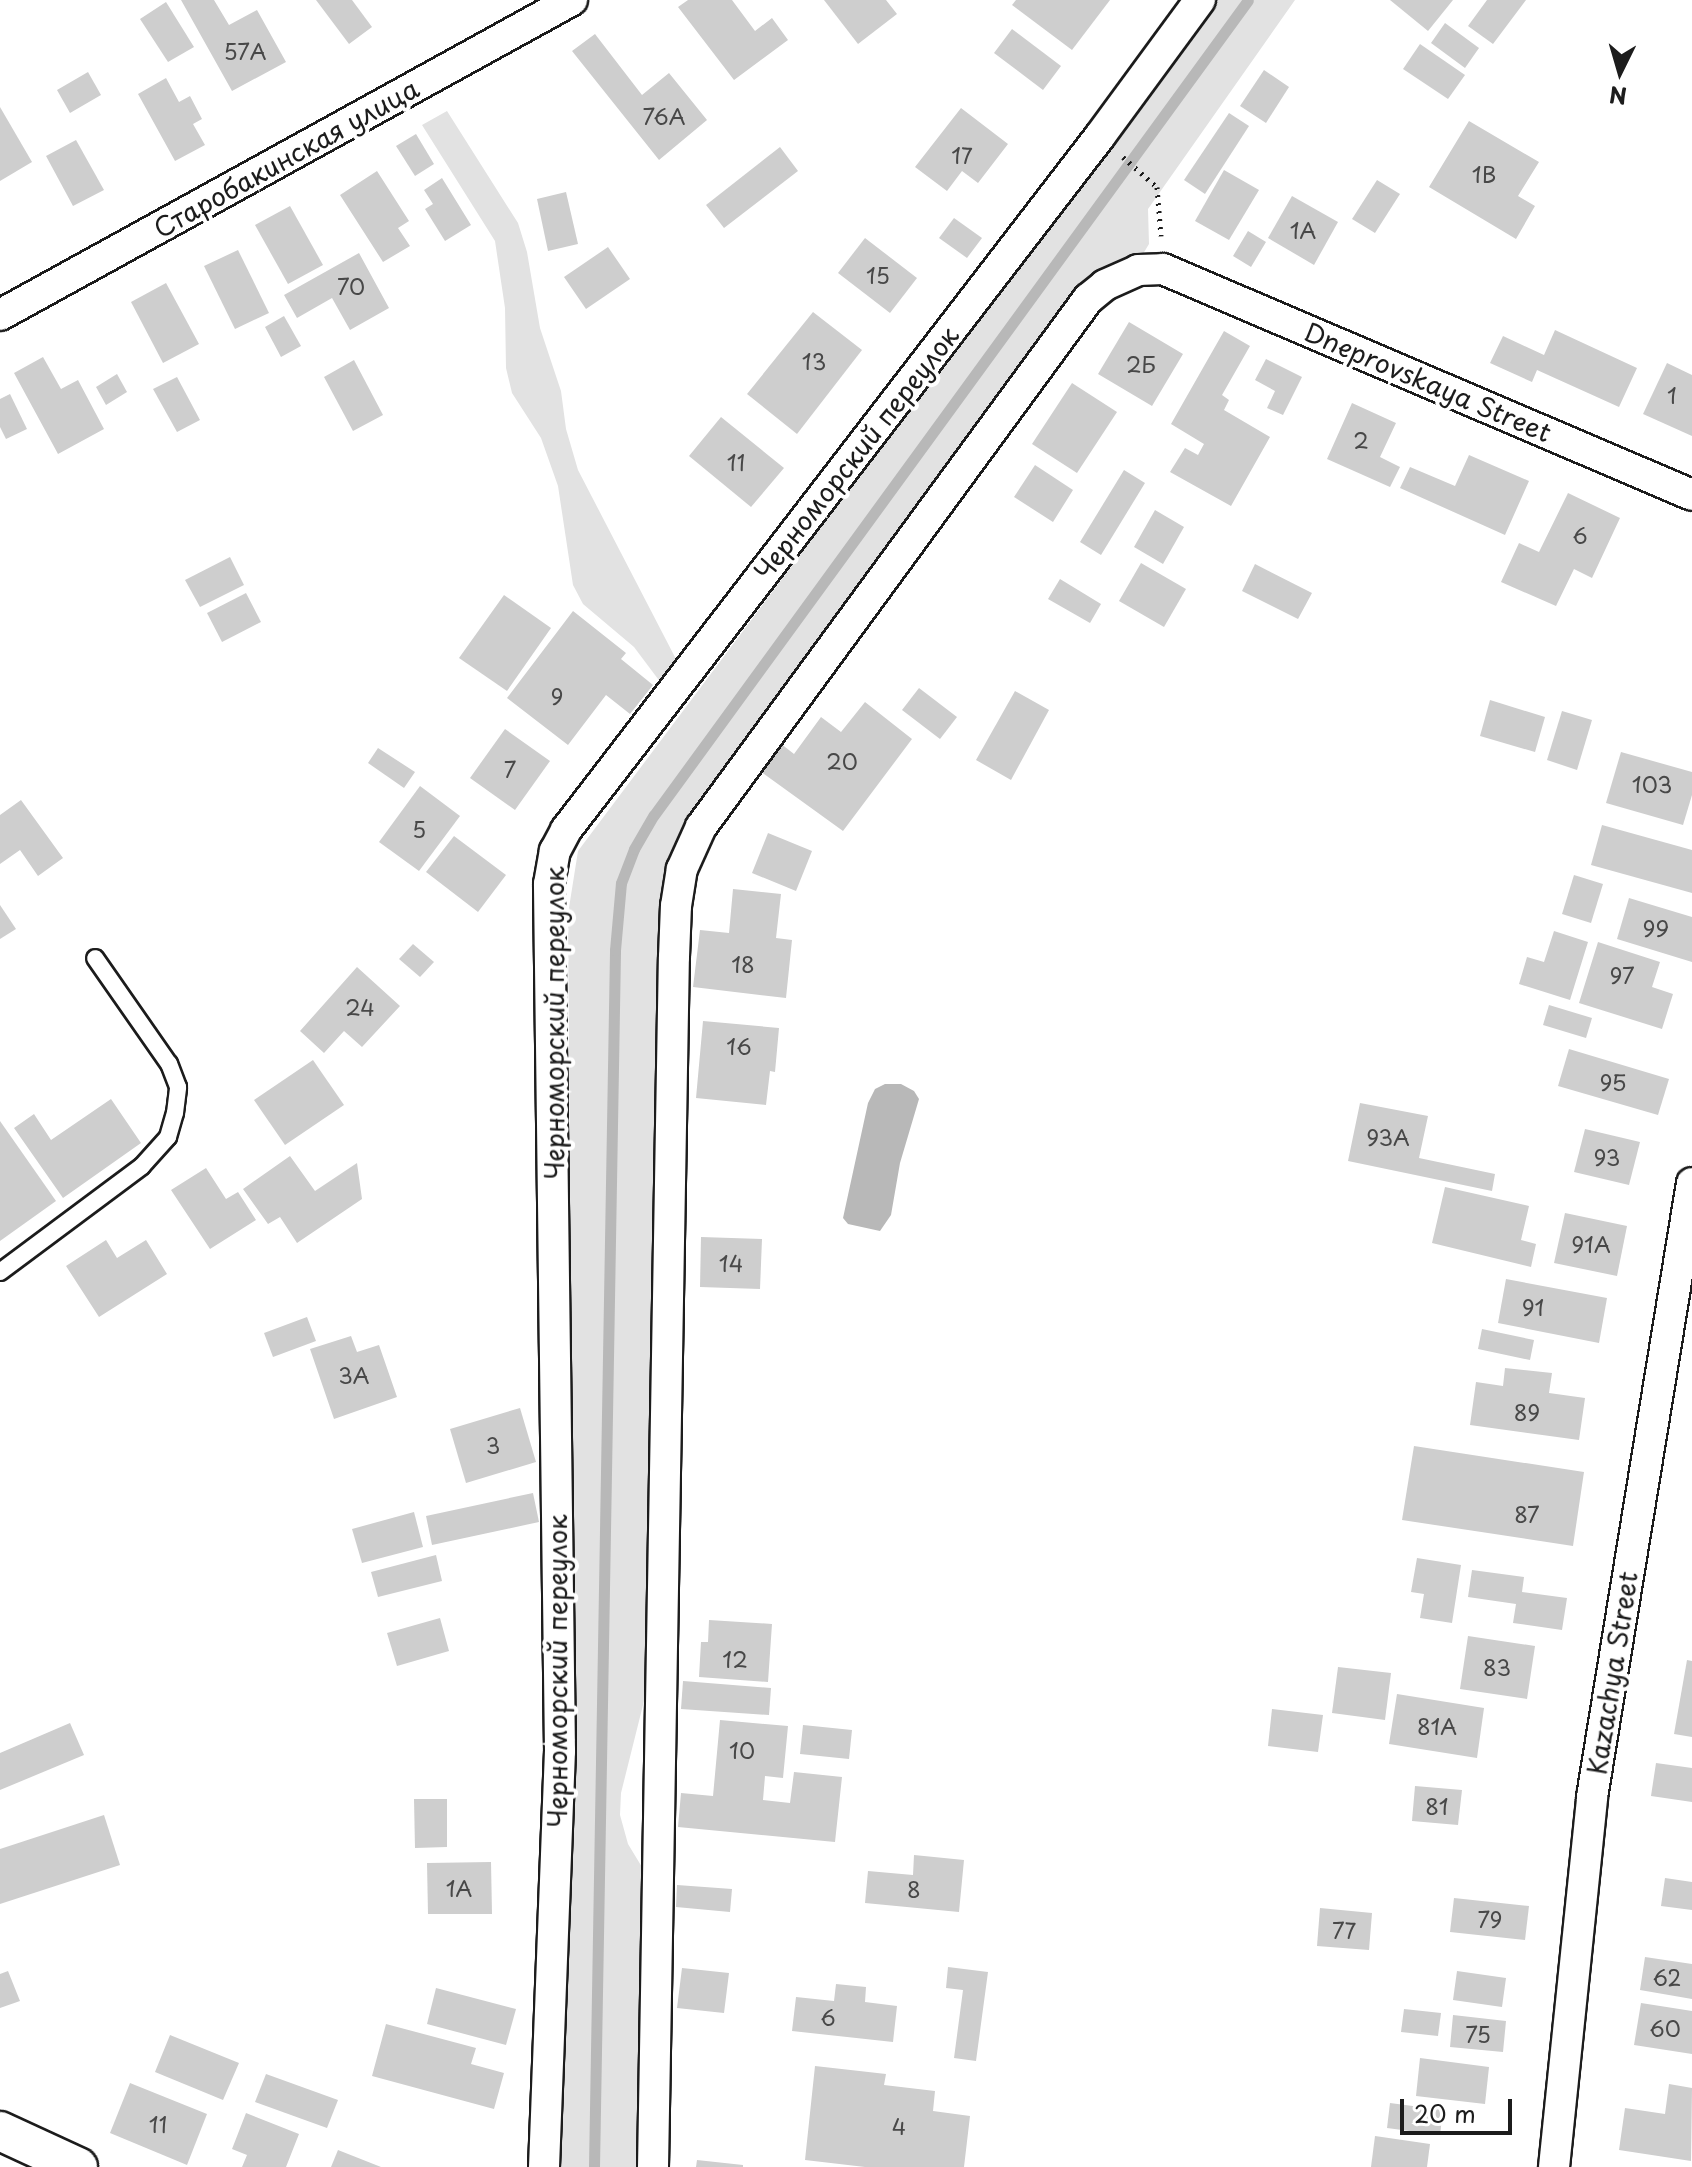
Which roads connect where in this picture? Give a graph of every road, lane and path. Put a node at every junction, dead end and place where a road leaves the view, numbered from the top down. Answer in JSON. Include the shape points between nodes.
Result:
{"nodes":[{"id":1,"x":572,"y":0,"type":"edge"},
{"id":2,"x":1200,"y":0,"type":"edge"},
{"id":3,"x":1116,"y":151,"type":"dead end"},
{"id":4,"x":1163,"y":269,"type":"junction"},
{"id":5,"x":0,"y":315,"type":"edge"},
{"id":6,"x":1692,"y":495,"type":"edge"},
{"id":7,"x":95,"y":958,"type":"dead end"},
{"id":8,"x":1692,"y":1183,"type":"edge"},
{"id":9,"x":0,"y":1272,"type":"edge"},
{"id":10,"x":0,"y":2131,"type":"edge"},
{"id":11,"x":78,"y":2167,"type":"edge"},
{"id":12,"x":544,"y":2167,"type":"edge"},
{"id":13,"x":653,"y":2167,"type":"edge"},
{"id":14,"x":1554,"y":2167,"type":"edge"}],
"edges":[{"from":1,"to":5,"type":"street","name":"Старобакинская улица"},
{"from":2,"to":12,"type":"street","name":"Черноморский переулок","via":[[555,851],[549,884],[560,1751]]},
{"from":3,"to":4,"type":"path","via":[[1157,187]]},
{"from":4,"to":6,"type":"street","name":"Dneprovskaya Street"},
{"from":4,"to":13,"type":"street","via":[[1118,278],[1088,299],[722,793],[682,869],[674,957]]},
{"from":7,"to":9,"type":"lane","via":[[169,1064],[178,1087],[168,1137],[142,1166]]},
{"from":8,"to":14,"type":"street","name":"Kazachya Street","via":[[1592,1797]]},
{"from":10,"to":11,"type":"street"}]}
